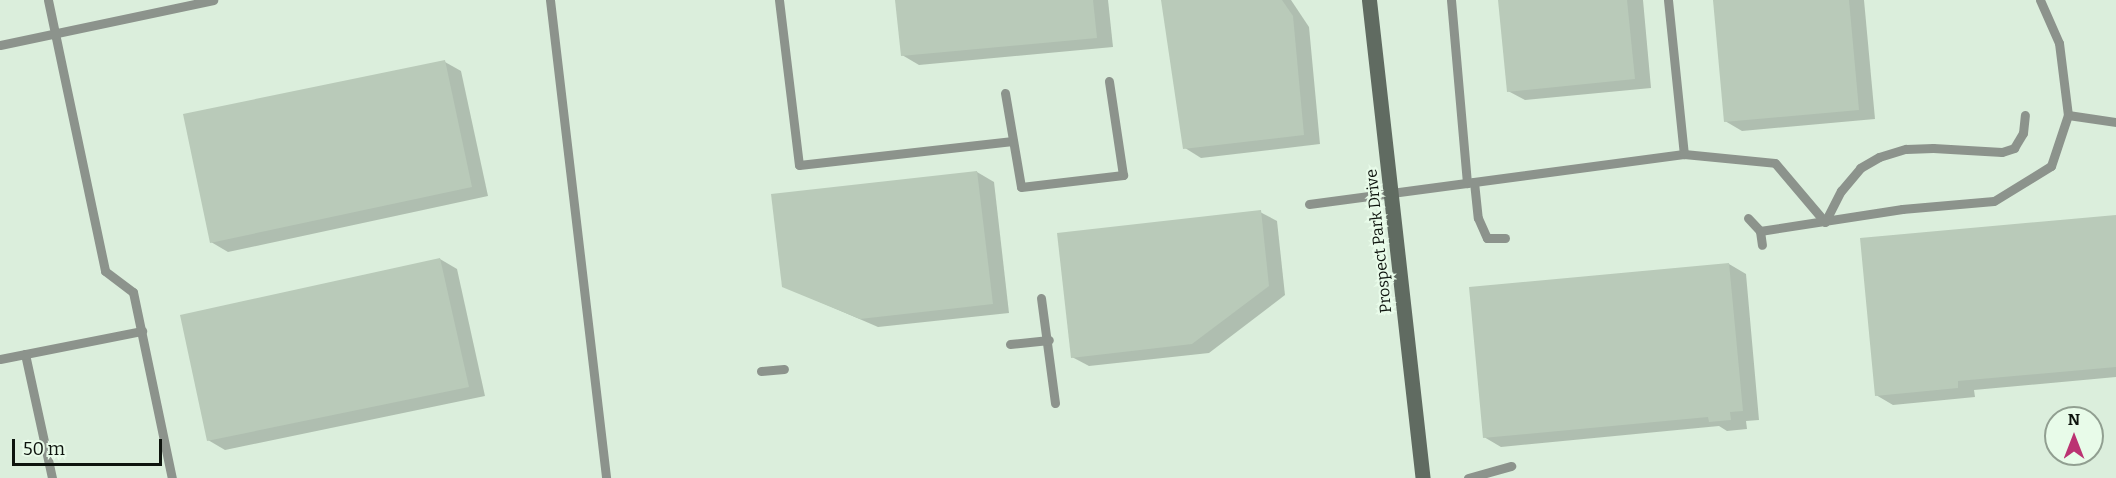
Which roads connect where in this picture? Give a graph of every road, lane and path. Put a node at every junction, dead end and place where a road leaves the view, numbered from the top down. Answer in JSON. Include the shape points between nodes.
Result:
{"nodes":[{"id":1,"x":48,"y":0,"type":"edge"},
{"id":2,"x":213,"y":0,"type":"edge"},
{"id":3,"x":550,"y":0,"type":"edge"},
{"id":4,"x":779,"y":0,"type":"edge"},
{"id":5,"x":1369,"y":0,"type":"edge"},
{"id":6,"x":1451,"y":0,"type":"edge"},
{"id":7,"x":1668,"y":0,"type":"edge"},
{"id":8,"x":2040,"y":0,"type":"edge"},
{"id":9,"x":55,"y":32,"type":"junction"},
{"id":10,"x":0,"y":45,"type":"edge"},
{"id":11,"x":1109,"y":81,"type":"dead end"},
{"id":12,"x":1005,"y":93,"type":"dead end"},
{"id":13,"x":2025,"y":115,"type":"dead end"},
{"id":14,"x":2068,"y":115,"type":"junction"},
{"id":15,"x":2116,"y":122,"type":"edge"},
{"id":16,"x":1013,"y":141,"type":"junction"},
{"id":17,"x":1684,"y":154,"type":"junction"},
{"id":18,"x":1470,"y":182,"type":"junction"},
{"id":19,"x":1392,"y":192,"type":"junction"},
{"id":20,"x":1310,"y":204,"type":"dead end"},
{"id":21,"x":1748,"y":218,"type":"dead end"},
{"id":22,"x":1825,"y":222,"type":"junction"},
{"id":23,"x":1760,"y":231,"type":"junction"},
{"id":24,"x":1505,"y":238,"type":"dead end"},
{"id":25,"x":1762,"y":245,"type":"dead end"},
{"id":26,"x":1041,"y":298,"type":"dead end"},
{"id":27,"x":142,"y":331,"type":"junction"},
{"id":28,"x":1048,"y":340,"type":"junction"},
{"id":29,"x":1010,"y":344,"type":"dead end"},
{"id":30,"x":25,"y":354,"type":"junction"},
{"id":31,"x":0,"y":359,"type":"edge"},
{"id":32,"x":784,"y":369,"type":"dead end"},
{"id":33,"x":761,"y":371,"type":"dead end"},
{"id":34,"x":1055,"y":403,"type":"dead end"},
{"id":35,"x":1511,"y":466,"type":"dead end"},
{"id":36,"x":52,"y":478,"type":"edge"},
{"id":37,"x":172,"y":478,"type":"edge"},
{"id":38,"x":606,"y":478,"type":"edge"},
{"id":39,"x":1423,"y":478,"type":"edge"},
{"id":40,"x":1432,"y":478,"type":"edge"},
{"id":41,"x":1468,"y":478,"type":"edge"}],
"edges":[{"from":1,"to":9,"type":"lane"},
{"from":2,"to":9,"type":"lane"},
{"from":3,"to":38,"type":"lane"},
{"from":4,"to":16,"type":"lane","via":[[799,165]]},
{"from":5,"to":19,"type":"street","name":"Prospect Park Drive"},
{"from":6,"to":18,"type":"lane"},
{"from":7,"to":17,"type":"lane"},
{"from":8,"to":14,"type":"lane","via":[[2059,43]]},
{"from":9,"to":10,"type":"lane"},
{"from":9,"to":27,"type":"lane","via":[[105,270],[133,292]]},
{"from":11,"to":16,"type":"lane","via":[[1123,175],[1021,187]]},
{"from":12,"to":16,"type":"lane"},
{"from":13,"to":22,"type":"lane","via":[[2023,133],[2014,148],[2002,152],[1906,149],[1880,157],[1860,168],[1840,191]]},
{"from":14,"to":15,"type":"lane"},
{"from":14,"to":22,"type":"lane","via":[[2051,166],[1994,201],[1902,209]]},
{"from":17,"to":18,"type":"lane"},
{"from":17,"to":22,"type":"lane","via":[[1775,163]]},
{"from":18,"to":19,"type":"lane"},
{"from":18,"to":24,"type":"lane","via":[[1487,238]]},
{"from":19,"to":20,"type":"lane"},
{"from":19,"to":39,"type":"street","name":"Prospect Park Drive"},
{"from":21,"to":23,"type":"lane"},
{"from":22,"to":23,"type":"lane"},
{"from":23,"to":25,"type":"lane"},
{"from":26,"to":28,"type":"lane"},
{"from":27,"to":30,"type":"lane"},
{"from":27,"to":37,"type":"lane"},
{"from":28,"to":29,"type":"lane"},
{"from":28,"to":34,"type":"lane"},
{"from":30,"to":31,"type":"lane"},
{"from":30,"to":36,"type":"lane"},
{"from":32,"to":33,"type":"lane"},
{"from":35,"to":41,"type":"lane"},
{"from":39,"to":40,"type":"lane"}]}
